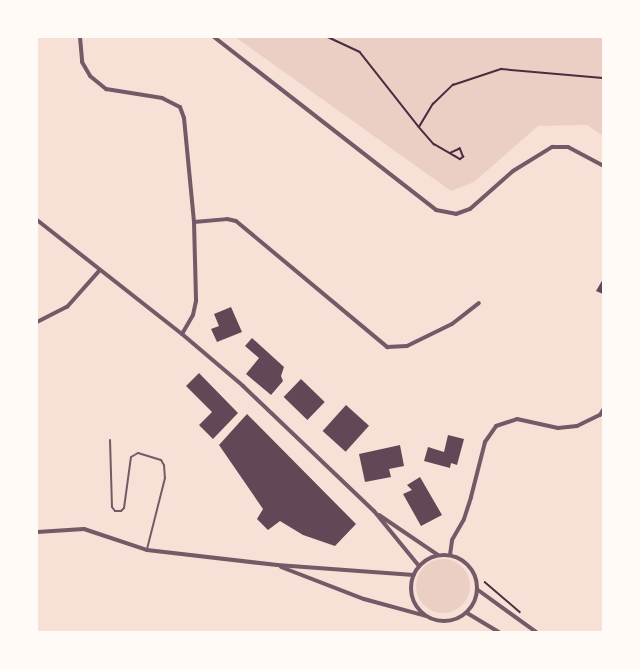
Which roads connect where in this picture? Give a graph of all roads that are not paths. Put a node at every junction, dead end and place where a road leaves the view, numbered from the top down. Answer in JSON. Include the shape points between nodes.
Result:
{"nodes":[{"id":1,"x":80,"y":37,"type":"edge"},
{"id":2,"x":214,"y":37,"type":"edge"},
{"id":3,"x":603,"y":166,"type":"edge"},
{"id":4,"x":37,"y":220,"type":"edge"},
{"id":5,"x":194,"y":222,"type":"junction"},
{"id":6,"x":99,"y":271,"type":"junction"},
{"id":7,"x":479,"y":303,"type":"dead end"},
{"id":8,"x":37,"y":322,"type":"edge"},
{"id":9,"x":182,"y":334,"type":"junction"},
{"id":10,"x":603,"y":410,"type":"edge"},
{"id":11,"x":110,"y":440,"type":"dead end"},
{"id":12,"x":374,"y":511,"type":"junction"},
{"id":13,"x":37,"y":532,"type":"edge"},
{"id":14,"x":147,"y":550,"type":"junction"},
{"id":15,"x":438,"y":555,"type":"junction"},
{"id":16,"x":450,"y":555,"type":"junction"},
{"id":17,"x":277,"y":565,"type":"junction"},
{"id":18,"x":419,"y":566,"type":"junction"},
{"id":19,"x":414,"y":575,"type":"junction"},
{"id":20,"x":478,"y":590,"type":"junction"},
{"id":21,"x":467,"y":613,"type":"junction"},
{"id":22,"x":426,"y":616,"type":"junction"},
{"id":23,"x":498,"y":632,"type":"edge"},
{"id":24,"x":536,"y":632,"type":"edge"}],
"edges":[{"from":1,"to":5,"type":"street","via":[[82,62],[90,76],[106,89],[162,98],[180,107],[184,118]]},
{"from":2,"to":3,"type":"street","via":[[436,210],[456,214],[470,209],[513,171],[552,147],[568,147]]},
{"from":4,"to":6,"type":"street"},
{"from":5,"to":7,"type":"street","via":[[227,219],[236,221],[387,347],[407,346],[452,324]]},
{"from":5,"to":9,"type":"street","via":[[196,301],[193,315]]},
{"from":6,"to":8,"type":"street","via":[[67,307]]},
{"from":6,"to":9,"type":"street"},
{"from":9,"to":12,"type":"street","via":[[243,386]]},
{"from":10,"to":16,"type":"street","via":[[577,426],[558,428],[517,419],[496,426],[485,442],[471,497],[464,519],[452,540]]},
{"from":11,"to":14,"type":"lane","via":[[112,507],[115,511],[124,508],[131,457],[138,453],[161,460],[164,465],[165,478]]},
{"from":12,"to":15,"type":"street"},
{"from":12,"to":18,"type":"street"},
{"from":13,"to":14,"type":"street","via":[[84,530]]},
{"from":14,"to":17,"type":"street"},
{"from":15,"to":16,"type":"street"},
{"from":15,"to":18,"type":"street"},
{"from":16,"to":20,"type":"street","via":[[464,562],[471,570]]},
{"from":17,"to":19,"type":"street"},
{"from":17,"to":22,"type":"street","via":[[364,599]]},
{"from":18,"to":19,"type":"street"},
{"from":19,"to":22,"type":"street","via":[[411,590],[416,605]]},
{"from":20,"to":21,"type":"street"},
{"from":20,"to":24,"type":"street"},
{"from":21,"to":22,"type":"street","via":[[448,622]]},
{"from":21,"to":23,"type":"street"}]}
